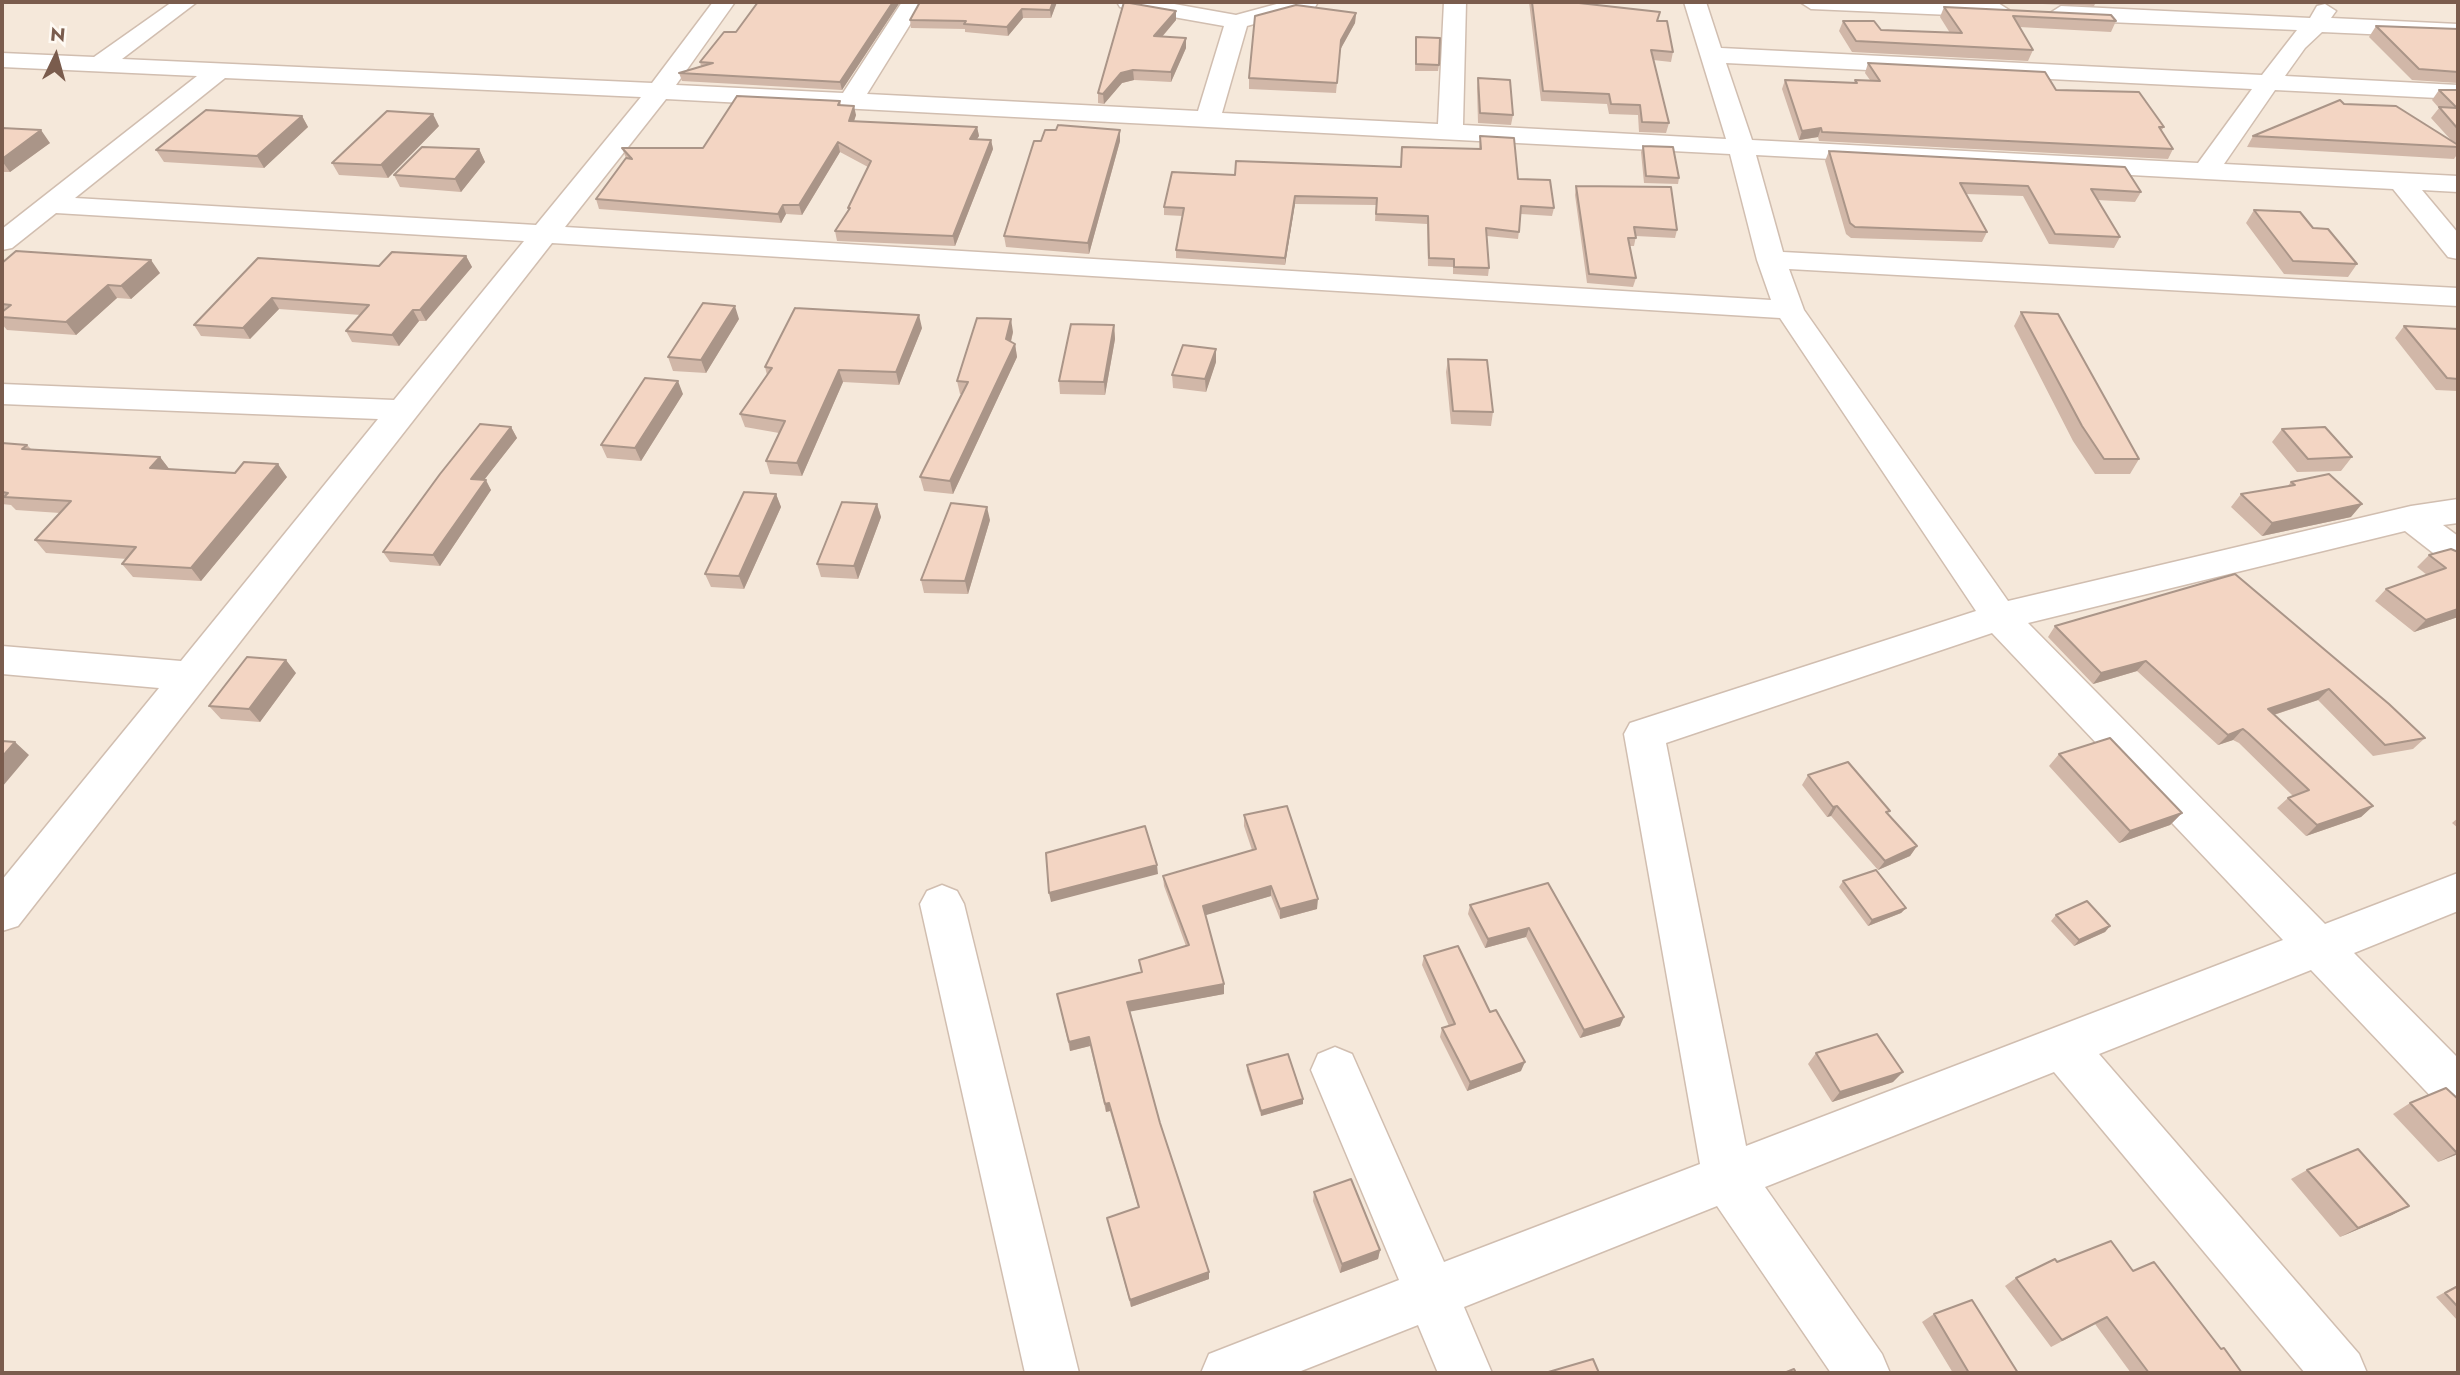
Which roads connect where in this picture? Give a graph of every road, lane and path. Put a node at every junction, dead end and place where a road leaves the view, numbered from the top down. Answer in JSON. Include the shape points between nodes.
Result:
{"nodes":[{"id":1,"x":186,"y":2,"type":"edge"},
{"id":2,"x":724,"y":2,"type":"edge"},
{"id":3,"x":913,"y":2,"type":"edge"},
{"id":4,"x":1128,"y":2,"type":"edge"},
{"id":5,"x":1307,"y":2,"type":"edge"},
{"id":6,"x":1455,"y":2,"type":"edge"},
{"id":7,"x":1695,"y":2,"type":"edge"},
{"id":8,"x":1811,"y":2,"type":"edge"},
{"id":9,"x":2223,"y":2,"type":"edge"},
{"id":10,"x":2331,"y":2,"type":"edge"},
{"id":11,"x":2241,"y":21,"type":"junction"},
{"id":12,"x":1237,"y":22,"type":"junction"},
{"id":13,"x":2316,"y":25,"type":"junction"},
{"id":14,"x":2458,"y":31,"type":"edge"},
{"id":15,"x":2297,"y":43,"type":"junction"},
{"id":16,"x":1712,"y":55,"type":"junction"},
{"id":17,"x":2,"y":60,"type":"edge"},
{"id":18,"x":98,"y":65,"type":"junction"},
{"id":19,"x":220,"y":71,"type":"junction"},
{"id":20,"x":2269,"y":83,"type":"junction"},
{"id":21,"x":659,"y":91,"type":"junction"},
{"id":22,"x":2458,"y":92,"type":"edge"},
{"id":23,"x":851,"y":100,"type":"junction"},
{"id":24,"x":1208,"y":119,"type":"junction"},
{"id":25,"x":1450,"y":131,"type":"junction"},
{"id":26,"x":1741,"y":146,"type":"junction"},
{"id":27,"x":2207,"y":169,"type":"junction"},
{"id":28,"x":2399,"y":179,"type":"junction"},
{"id":29,"x":2458,"y":184,"type":"edge"},
{"id":30,"x":49,"y":204,"type":"junction"},
{"id":31,"x":542,"y":235,"type":"junction"},
{"id":32,"x":2,"y":242,"type":"edge"},
{"id":33,"x":2458,"y":251,"type":"edge"},
{"id":34,"x":1771,"y":260,"type":"junction"},
{"id":35,"x":2458,"y":297,"type":"edge"},
{"id":36,"x":1789,"y":310,"type":"junction"},
{"id":37,"x":2,"y":394,"type":"edge"},
{"id":38,"x":402,"y":410,"type":"junction"},
{"id":39,"x":2458,"y":511,"type":"edge"},
{"id":40,"x":2411,"y":519,"type":"junction"},
{"id":41,"x":2458,"y":554,"type":"edge"},
{"id":42,"x":1999,"y":617,"type":"junction"},
{"id":43,"x":2,"y":660,"type":"edge"},
{"id":44,"x":189,"y":676,"type":"junction"},
{"id":45,"x":2458,"y":892,"type":"edge"},
{"id":46,"x":942,"y":904,"type":"dead end"},
{"id":47,"x":2,"y":912,"type":"edge"},
{"id":48,"x":2317,"y":947,"type":"junction"},
{"id":49,"x":2062,"y":1046,"type":"junction"},
{"id":50,"x":1335,"y":1070,"type":"dead end"},
{"id":51,"x":2458,"y":1091,"type":"edge"},
{"id":52,"x":1727,"y":1177,"type":"junction"},
{"id":53,"x":1430,"y":1294,"type":"junction"},
{"id":54,"x":1052,"y":1373,"type":"edge"},
{"id":55,"x":1228,"y":1373,"type":"edge"},
{"id":56,"x":1465,"y":1373,"type":"edge"},
{"id":57,"x":1863,"y":1373,"type":"edge"},
{"id":58,"x":2340,"y":1373,"type":"edge"}],
"edges":[{"from":1,"to":18,"type":"street"},
{"from":2,"to":21,"type":"street"},
{"from":3,"to":23,"type":"street"},
{"from":4,"to":12,"type":"street"},
{"from":5,"to":12,"type":"street"},
{"from":6,"to":25,"type":"street"},
{"from":7,"to":16,"type":"street"},
{"from":8,"to":11,"type":"street"},
{"from":9,"to":11,"type":"street"},
{"from":10,"to":13,"type":"street"},
{"from":11,"to":13,"type":"street"},
{"from":11,"to":15,"type":"street"},
{"from":12,"to":24,"type":"street"},
{"from":13,"to":14,"type":"street"},
{"from":13,"to":15,"type":"street"},
{"from":15,"to":20,"type":"street"},
{"from":16,"to":20,"type":"street"},
{"from":16,"to":26,"type":"street"},
{"from":17,"to":18,"type":"street"},
{"from":18,"to":19,"type":"street"},
{"from":19,"to":21,"type":"street"},
{"from":19,"to":30,"type":"street"},
{"from":20,"to":22,"type":"street"},
{"from":20,"to":27,"type":"street"},
{"from":21,"to":23,"type":"street"},
{"from":21,"to":31,"type":"street"},
{"from":23,"to":24,"type":"street"},
{"from":24,"to":25,"type":"street"},
{"from":25,"to":26,"type":"street"},
{"from":26,"to":27,"type":"street"},
{"from":26,"to":34,"type":"street"},
{"from":27,"to":28,"type":"street"},
{"from":28,"to":29,"type":"street"},
{"from":28,"to":33,"type":"street"},
{"from":30,"to":31,"type":"street"},
{"from":30,"to":32,"type":"street"},
{"from":31,"to":36,"type":"street"},
{"from":31,"to":38,"type":"street"},
{"from":34,"to":35,"type":"street"},
{"from":34,"to":36,"type":"street"},
{"from":36,"to":42,"type":"street"},
{"from":37,"to":38,"type":"street"},
{"from":38,"to":44,"type":"street"},
{"from":39,"to":40,"type":"street"},
{"from":40,"to":41,"type":"street"},
{"from":40,"to":42,"type":"street"},
{"from":42,"to":48,"type":"street"},
{"from":42,"to":52,"type":"street","via":[[1644,734]]},
{"from":43,"to":44,"type":"street"},
{"from":44,"to":47,"type":"street"},
{"from":45,"to":48,"type":"street"},
{"from":46,"to":54,"type":"street"},
{"from":48,"to":49,"type":"street"},
{"from":48,"to":51,"type":"street"},
{"from":49,"to":52,"type":"street"},
{"from":49,"to":58,"type":"street"},
{"from":50,"to":53,"type":"street"},
{"from":52,"to":53,"type":"street"},
{"from":52,"to":57,"type":"street"},
{"from":53,"to":55,"type":"street"},
{"from":53,"to":56,"type":"street"}]}
